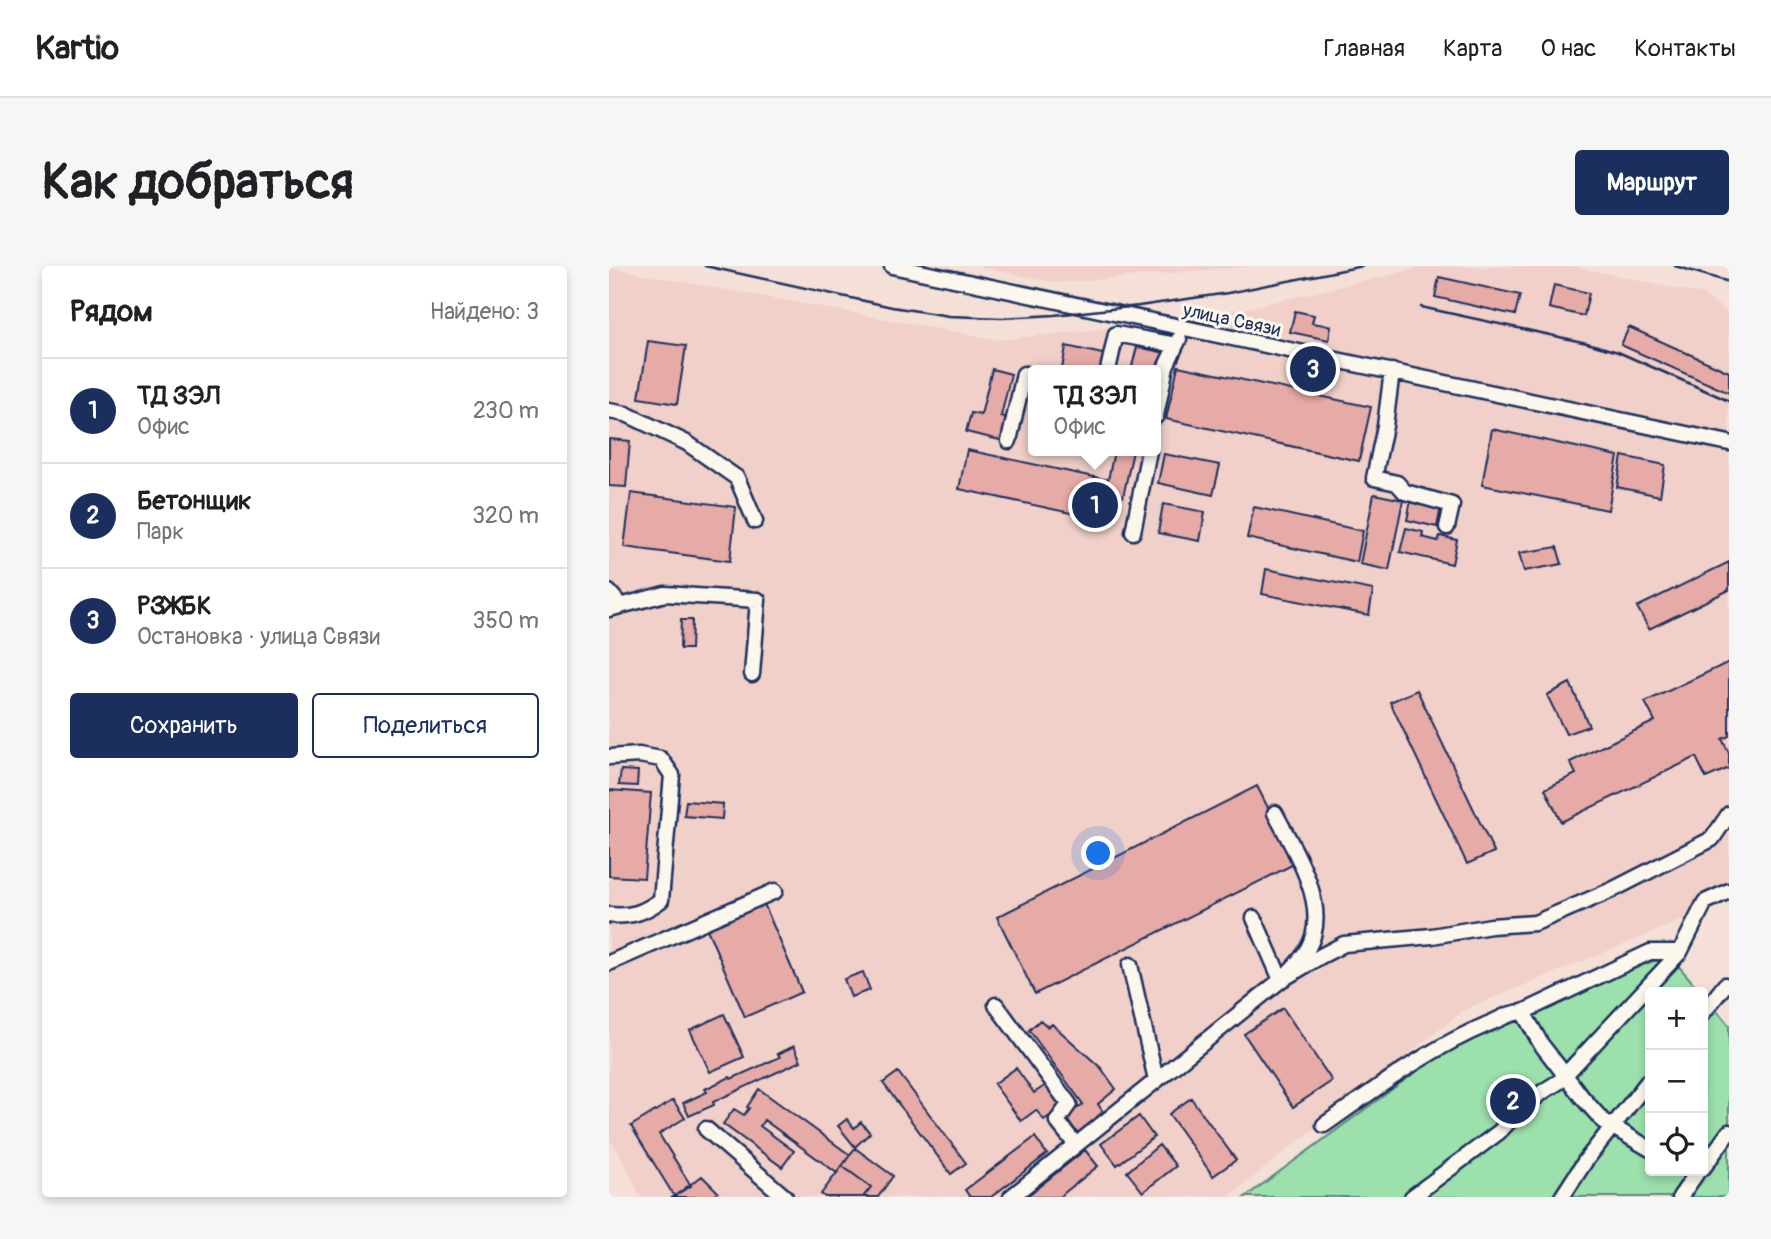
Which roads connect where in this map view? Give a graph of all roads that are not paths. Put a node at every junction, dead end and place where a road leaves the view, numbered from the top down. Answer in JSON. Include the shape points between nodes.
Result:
{"nodes":[{"id":1,"x":892,"y":266,"type":"edge"},
{"id":2,"x":1185,"y":328,"type":"junction"},
{"id":3,"x":1176,"y":345,"type":"junction"},
{"id":4,"x":1109,"y":365,"type":"edge"},
{"id":5,"x":1392,"y":371,"type":"junction"},
{"id":6,"x":1028,"y":374,"type":"edge"},
{"id":7,"x":1161,"y":391,"type":"edge"},
{"id":8,"x":609,"y":411,"type":"edge"},
{"id":9,"x":1009,"y":441,"type":"dead end"},
{"id":10,"x":1729,"y":443,"type":"edge"},
{"id":11,"x":1148,"y":456,"type":"edge"},
{"id":12,"x":755,"y":521,"type":"dead end"},
{"id":13,"x":1447,"y":527,"type":"dead end"},
{"id":14,"x":1133,"y":532,"type":"dead end"},
{"id":15,"x":609,"y":592,"type":"edge"},
{"id":16,"x":615,"y":608,"type":"edge"},
{"id":17,"x":752,"y":674,"type":"dead end"},
{"id":18,"x":609,"y":757,"type":"edge"},
{"id":19,"x":1275,"y":813,"type":"dead end"},
{"id":20,"x":1729,"y":814,"type":"edge"},
{"id":21,"x":775,"y":891,"type":"dead end"},
{"id":22,"x":1729,"y":891,"type":"edge"},
{"id":23,"x":609,"y":915,"type":"edge"},
{"id":24,"x":1254,"y":918,"type":"dead end"},
{"id":25,"x":1679,"y":952,"type":"junction"},
{"id":26,"x":609,"y":963,"type":"edge"},
{"id":27,"x":1130,"y":965,"type":"dead end"},
{"id":28,"x":1281,"y":980,"type":"junction"},
{"id":29,"x":1725,"y":985,"type":"dead end"},
{"id":30,"x":996,"y":1006,"type":"dead end"},
{"id":31,"x":1708,"y":1007,"type":"edge"},
{"id":32,"x":1524,"y":1012,"type":"junction"},
{"id":33,"x":1565,"y":1075,"type":"junction"},
{"id":34,"x":1156,"y":1080,"type":"junction"},
{"id":35,"x":1645,"y":1085,"type":"edge"},
{"id":36,"x":1324,"y":1125,"type":"dead end"},
{"id":37,"x":1613,"y":1126,"type":"junction"},
{"id":38,"x":706,"y":1129,"type":"dead end"},
{"id":39,"x":1729,"y":1132,"type":"edge"},
{"id":40,"x":1076,"y":1145,"type":"junction"},
{"id":41,"x":1645,"y":1146,"type":"edge"},
{"id":42,"x":1708,"y":1156,"type":"edge"},
{"id":43,"x":1692,"y":1176,"type":"edge"},
{"id":44,"x":785,"y":1197,"type":"edge"},
{"id":45,"x":1011,"y":1197,"type":"edge"},
{"id":46,"x":1412,"y":1197,"type":"edge"},
{"id":47,"x":1562,"y":1197,"type":"edge"},
{"id":48,"x":1680,"y":1197,"type":"edge"}],
"edges":[{"from":1,"to":2,"type":"street","name":"улица Связи"},
{"from":2,"to":3,"type":"street"},
{"from":2,"to":5,"type":"street","name":"улица Связи"},
{"from":3,"to":4,"type":"street","via":[[1117,334]]},
{"from":3,"to":7,"type":"street"},
{"from":5,"to":10,"type":"street","name":"улица Связи"},
{"from":5,"to":13,"type":"street","via":[[1374,478],[1452,505]]},
{"from":6,"to":9,"type":"street","via":[[1024,373]]},
{"from":8,"to":12,"type":"street","via":[[626,414],[687,443],[737,478]]},
{"from":11,"to":14,"type":"street"},
{"from":15,"to":16,"type":"street"},
{"from":16,"to":17,"type":"street","via":[[665,594],[758,600]]},
{"from":18,"to":23,"type":"street","via":[[661,759],[672,775],[661,900],[647,910]]},
{"from":19,"to":28,"type":"street","via":[[1305,871],[1315,909],[1313,936],[1301,960]]},
{"from":20,"to":28,"type":"street","via":[[1712,839],[1535,923],[1344,944]]},
{"from":21,"to":26,"type":"street"},
{"from":22,"to":25,"type":"street","via":[[1705,902]]},
{"from":24,"to":28,"type":"street"},
{"from":25,"to":32,"type":"street","via":[[1650,952]]},
{"from":25,"to":33,"type":"street"},
{"from":27,"to":34,"type":"street"},
{"from":28,"to":34,"type":"street"},
{"from":29,"to":31,"type":"street"},
{"from":30,"to":40,"type":"street","via":[[1069,1104],[1057,1121]]},
{"from":32,"to":33,"type":"street"},
{"from":32,"to":36,"type":"street","via":[[1427,1053]]},
{"from":33,"to":37,"type":"street","via":[[1603,1121]]},
{"from":33,"to":46,"type":"street"},
{"from":34,"to":40,"type":"street"},
{"from":35,"to":37,"type":"street"},
{"from":37,"to":41,"type":"street"},
{"from":37,"to":47,"type":"street"},
{"from":38,"to":44,"type":"street"},
{"from":39,"to":42,"type":"street"},
{"from":40,"to":45,"type":"street"},
{"from":43,"to":48,"type":"street"}]}
